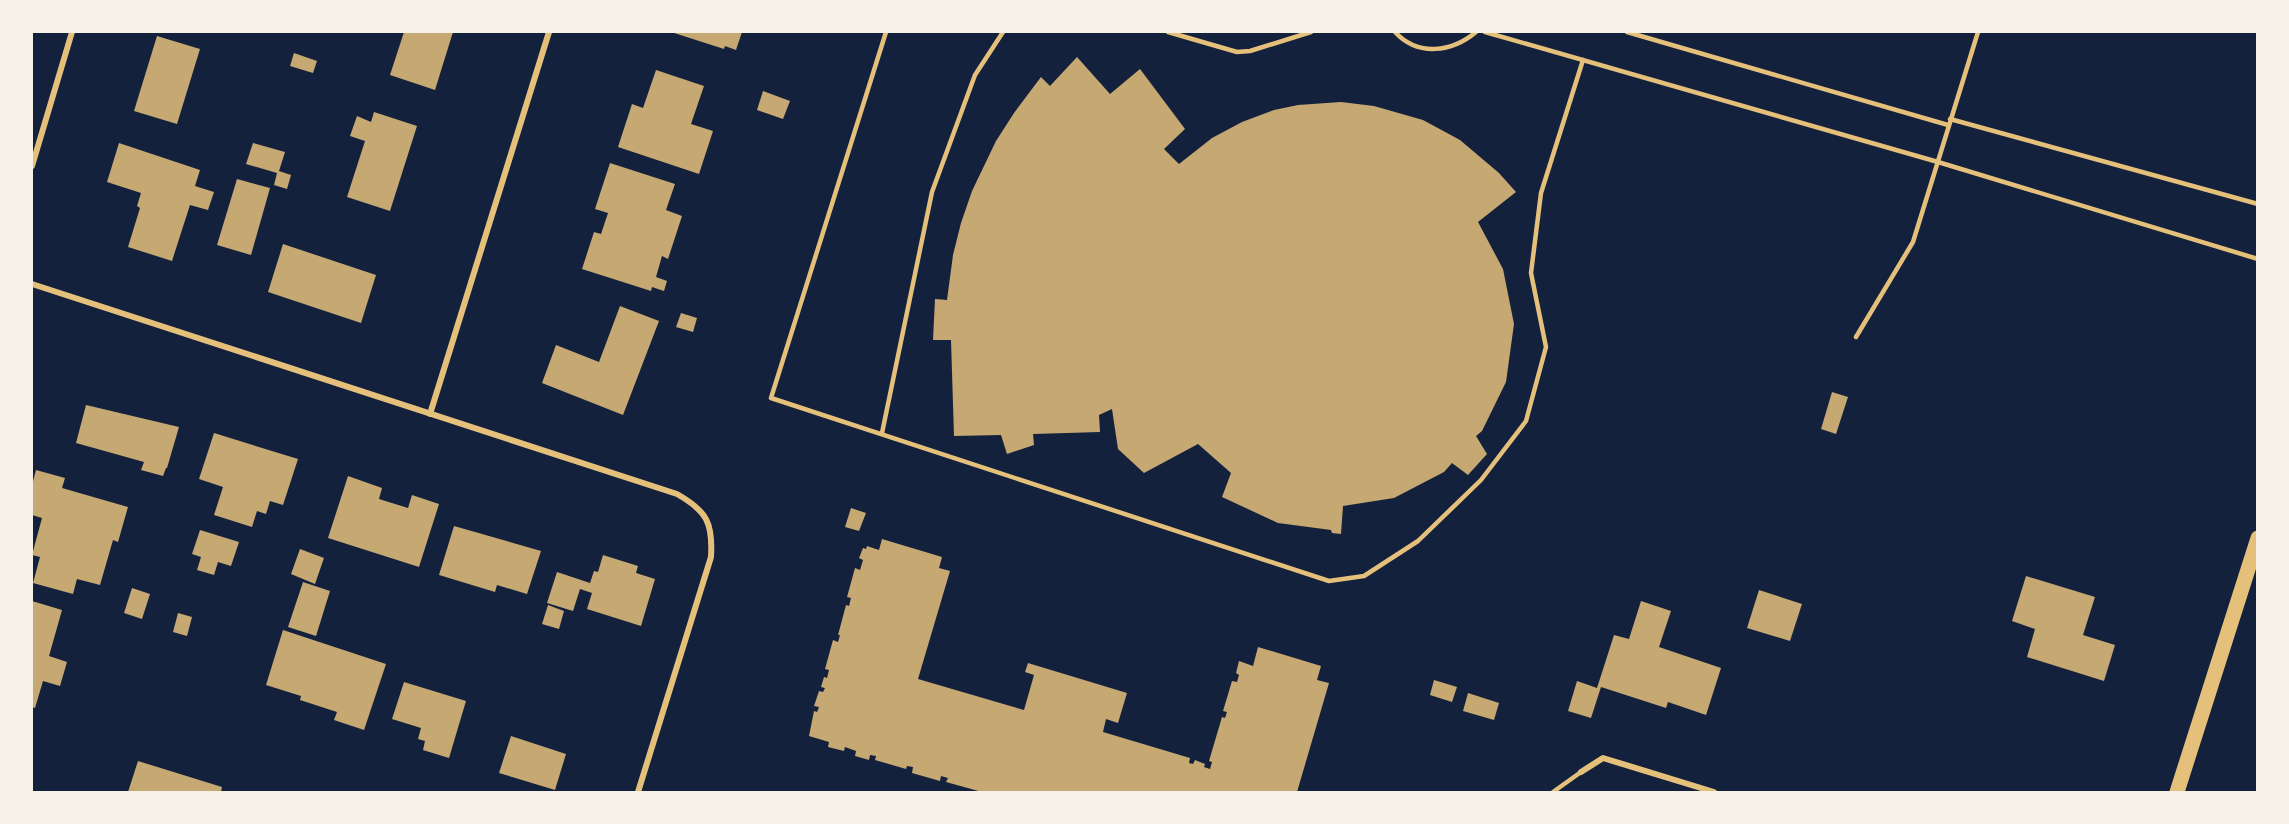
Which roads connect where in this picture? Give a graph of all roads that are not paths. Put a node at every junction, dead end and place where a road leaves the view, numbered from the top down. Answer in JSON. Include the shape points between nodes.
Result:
{"nodes":[{"id":1,"x":72,"y":32,"type":"edge"},
{"id":2,"x":549,"y":32,"type":"edge"},
{"id":3,"x":886,"y":32,"type":"edge"},
{"id":4,"x":1003,"y":32,"type":"edge"},
{"id":5,"x":1168,"y":32,"type":"edge"},
{"id":6,"x":1309,"y":32,"type":"edge"},
{"id":7,"x":1395,"y":32,"type":"edge"},
{"id":8,"x":1476,"y":32,"type":"edge"},
{"id":9,"x":1485,"y":32,"type":"edge"},
{"id":10,"x":1627,"y":32,"type":"edge"},
{"id":11,"x":1978,"y":32,"type":"edge"},
{"id":12,"x":1583,"y":60,"type":"junction"},
{"id":13,"x":1949,"y":122,"type":"junction"},
{"id":14,"x":1938,"y":162,"type":"junction"},
{"id":15,"x":32,"y":166,"type":"edge"},
{"id":16,"x":2258,"y":204,"type":"edge"},
{"id":17,"x":2258,"y":250,"type":"edge"},
{"id":18,"x":2256,"y":259,"type":"edge"},
{"id":19,"x":32,"y":284,"type":"edge"},
{"id":20,"x":1856,"y":337,"type":"dead end"},
{"id":21,"x":430,"y":414,"type":"junction"},
{"id":22,"x":882,"y":433,"type":"junction"},
{"id":23,"x":2258,"y":538,"type":"edge"},
{"id":24,"x":1581,"y":772,"type":"joint"},
{"id":25,"x":638,"y":792,"type":"edge"},
{"id":26,"x":1553,"y":792,"type":"edge"},
{"id":27,"x":1714,"y":792,"type":"edge"},
{"id":28,"x":2177,"y":792,"type":"edge"}],
"edges":[{"from":1,"to":15,"type":"street"},
{"from":2,"to":21,"type":"street"},
{"from":3,"to":22,"type":"lane","via":[[771,398]]},
{"from":4,"to":22,"type":"lane","via":[[975,75],[932,192]]},
{"from":5,"to":6,"type":"lane","via":[[1237,52]]},
{"from":7,"to":8,"type":"lane","via":[[1414,46],[1431,50],[1465,42]]},
{"from":9,"to":12,"type":"lane"},
{"from":10,"to":13,"type":"lane"},
{"from":11,"to":13,"type":"lane"},
{"from":12,"to":14,"type":"lane"},
{"from":12,"to":22,"type":"lane","via":[[1540,193],[1531,273],[1546,348],[1526,421],[1481,480],[1418,541],[1364,576],[1329,581]]},
{"from":13,"to":14,"type":"lane"},
{"from":13,"to":16,"type":"lane"},
{"from":14,"to":18,"type":"lane"},
{"from":14,"to":20,"type":"lane","via":[[1913,242]]},
{"from":17,"to":18,"type":"lane"},
{"from":19,"to":21,"type":"street"},
{"from":21,"to":25,"type":"street","via":[[677,494],[697,506],[707,522],[712,534],[711,557]]},
{"from":23,"to":28,"type":"main road"},
{"from":24,"to":26,"type":"lane"},
{"from":24,"to":27,"type":"street","via":[[1603,758]]}]}
